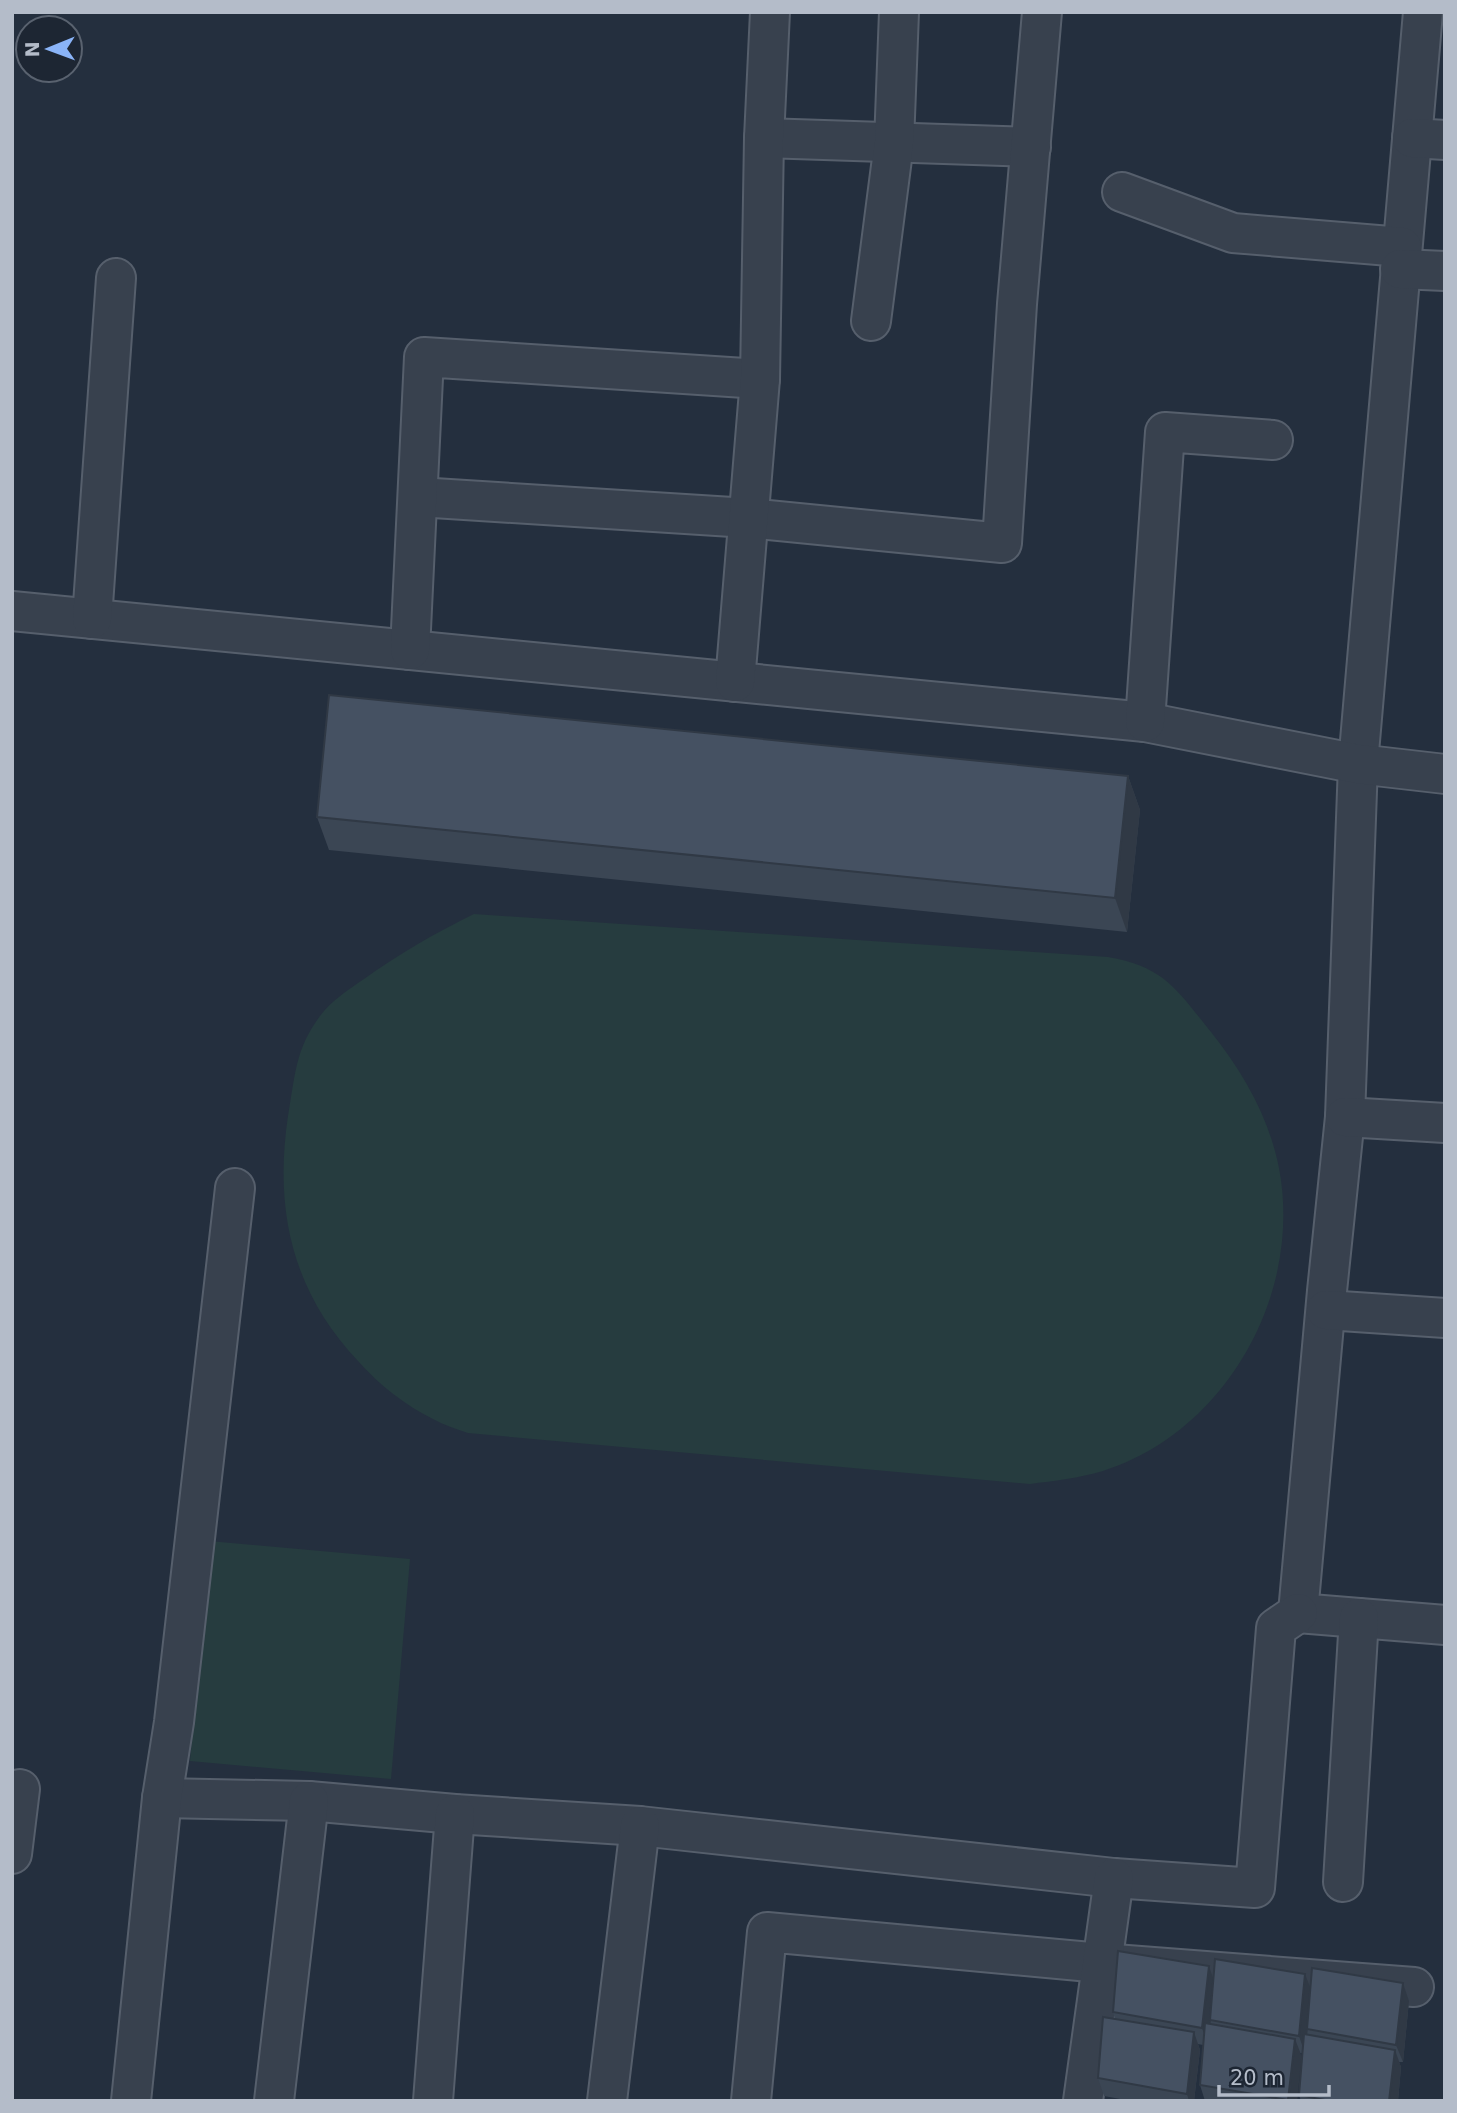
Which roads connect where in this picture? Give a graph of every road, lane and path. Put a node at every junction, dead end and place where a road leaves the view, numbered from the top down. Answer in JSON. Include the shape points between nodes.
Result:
{"nodes":[{"id":1,"x":770,"y":12,"type":"edge"},
{"id":2,"x":900,"y":12,"type":"edge"},
{"id":3,"x":1042,"y":12,"type":"edge"},
{"id":4,"x":1423,"y":12,"type":"edge"},
{"id":5,"x":764,"y":138,"type":"junction"},
{"id":6,"x":1428,"y":139,"type":"edge"},
{"id":7,"x":894,"y":143,"type":"junction"},
{"id":8,"x":1031,"y":147,"type":"junction"},
{"id":9,"x":1122,"y":192,"type":"dead end"},
{"id":10,"x":1401,"y":258,"type":"junction"},
{"id":11,"x":1445,"y":271,"type":"edge"},
{"id":12,"x":116,"y":278,"type":"dead end"},
{"id":13,"x":871,"y":321,"type":"dead end"},
{"id":14,"x":760,"y":379,"type":"junction"},
{"id":15,"x":1273,"y":440,"type":"dead end"},
{"id":16,"x":418,"y":497,"type":"junction"},
{"id":17,"x":748,"y":518,"type":"junction"},
{"id":18,"x":12,"y":611,"type":"edge"},
{"id":19,"x":92,"y":619,"type":"junction"},
{"id":20,"x":410,"y":650,"type":"junction"},
{"id":21,"x":734,"y":682,"type":"junction"},
{"id":22,"x":1145,"y":722,"type":"junction"},
{"id":23,"x":1358,"y":764,"type":"junction"},
{"id":24,"x":1445,"y":774,"type":"edge"},
{"id":25,"x":1345,"y":1117,"type":"junction"},
{"id":26,"x":1445,"y":1123,"type":"edge"},
{"id":27,"x":235,"y":1188,"type":"dead end"},
{"id":28,"x":1326,"y":1310,"type":"junction"},
{"id":29,"x":1445,"y":1318,"type":"edge"},
{"id":30,"x":1298,"y":1614,"type":"junction"},
{"id":31,"x":1359,"y":1618,"type":"junction"},
{"id":32,"x":1445,"y":1625,"type":"edge"},
{"id":33,"x":20,"y":1789,"type":"dead end"},
{"id":34,"x":162,"y":1798,"type":"junction"},
{"id":35,"x":309,"y":1801,"type":"junction"},
{"id":36,"x":455,"y":1814,"type":"junction"},
{"id":37,"x":640,"y":1826,"type":"junction"},
{"id":38,"x":12,"y":1854,"type":"edge"},
{"id":39,"x":1114,"y":1878,"type":"junction"},
{"id":40,"x":1343,"y":1882,"type":"dead end"},
{"id":41,"x":1101,"y":1963,"type":"junction"},
{"id":42,"x":1414,"y":1987,"type":"dead end"},
{"id":43,"x":131,"y":2101,"type":"edge"},
{"id":44,"x":274,"y":2101,"type":"edge"},
{"id":45,"x":433,"y":2101,"type":"edge"},
{"id":46,"x":607,"y":2101,"type":"edge"},
{"id":47,"x":751,"y":2101,"type":"edge"},
{"id":48,"x":1083,"y":2101,"type":"edge"}],
"edges":[{"from":1,"to":5,"type":"street"},
{"from":2,"to":7,"type":"street"},
{"from":3,"to":8,"type":"street"},
{"from":4,"to":6,"type":"street"},
{"from":5,"to":7,"type":"street"},
{"from":5,"to":14,"type":"street"},
{"from":6,"to":10,"type":"street"},
{"from":7,"to":8,"type":"street"},
{"from":7,"to":13,"type":"street"},
{"from":8,"to":17,"type":"street","via":[[1002,543]]},
{"from":9,"to":10,"type":"street","via":[[1233,233]]},
{"from":10,"to":11,"type":"street"},
{"from":10,"to":23,"type":"street"},
{"from":12,"to":19,"type":"street"},
{"from":14,"to":16,"type":"street","via":[[424,357]]},
{"from":14,"to":17,"type":"street"},
{"from":15,"to":22,"type":"street","via":[[1165,432]]},
{"from":16,"to":17,"type":"street"},
{"from":16,"to":20,"type":"street"},
{"from":17,"to":21,"type":"street"},
{"from":18,"to":19,"type":"street"},
{"from":19,"to":20,"type":"street"},
{"from":20,"to":21,"type":"street"},
{"from":21,"to":22,"type":"street"},
{"from":22,"to":23,"type":"street"},
{"from":23,"to":24,"type":"street"},
{"from":23,"to":25,"type":"street"},
{"from":25,"to":26,"type":"street"},
{"from":25,"to":28,"type":"street"},
{"from":27,"to":34,"type":"street"},
{"from":28,"to":29,"type":"street"},
{"from":28,"to":30,"type":"street"},
{"from":30,"to":31,"type":"street"},
{"from":30,"to":39,"type":"street","via":[[1276,1628],[1255,1888]]},
{"from":31,"to":32,"type":"street"},
{"from":31,"to":40,"type":"street"},
{"from":33,"to":38,"type":"street"},
{"from":34,"to":35,"type":"street"},
{"from":34,"to":43,"type":"street"},
{"from":35,"to":36,"type":"street"},
{"from":35,"to":44,"type":"street"},
{"from":36,"to":37,"type":"street"},
{"from":36,"to":45,"type":"street"},
{"from":37,"to":39,"type":"street"},
{"from":37,"to":46,"type":"street"},
{"from":39,"to":41,"type":"street"},
{"from":41,"to":42,"type":"street"},
{"from":41,"to":47,"type":"street","via":[[767,1933]]},
{"from":41,"to":48,"type":"street"}]}
